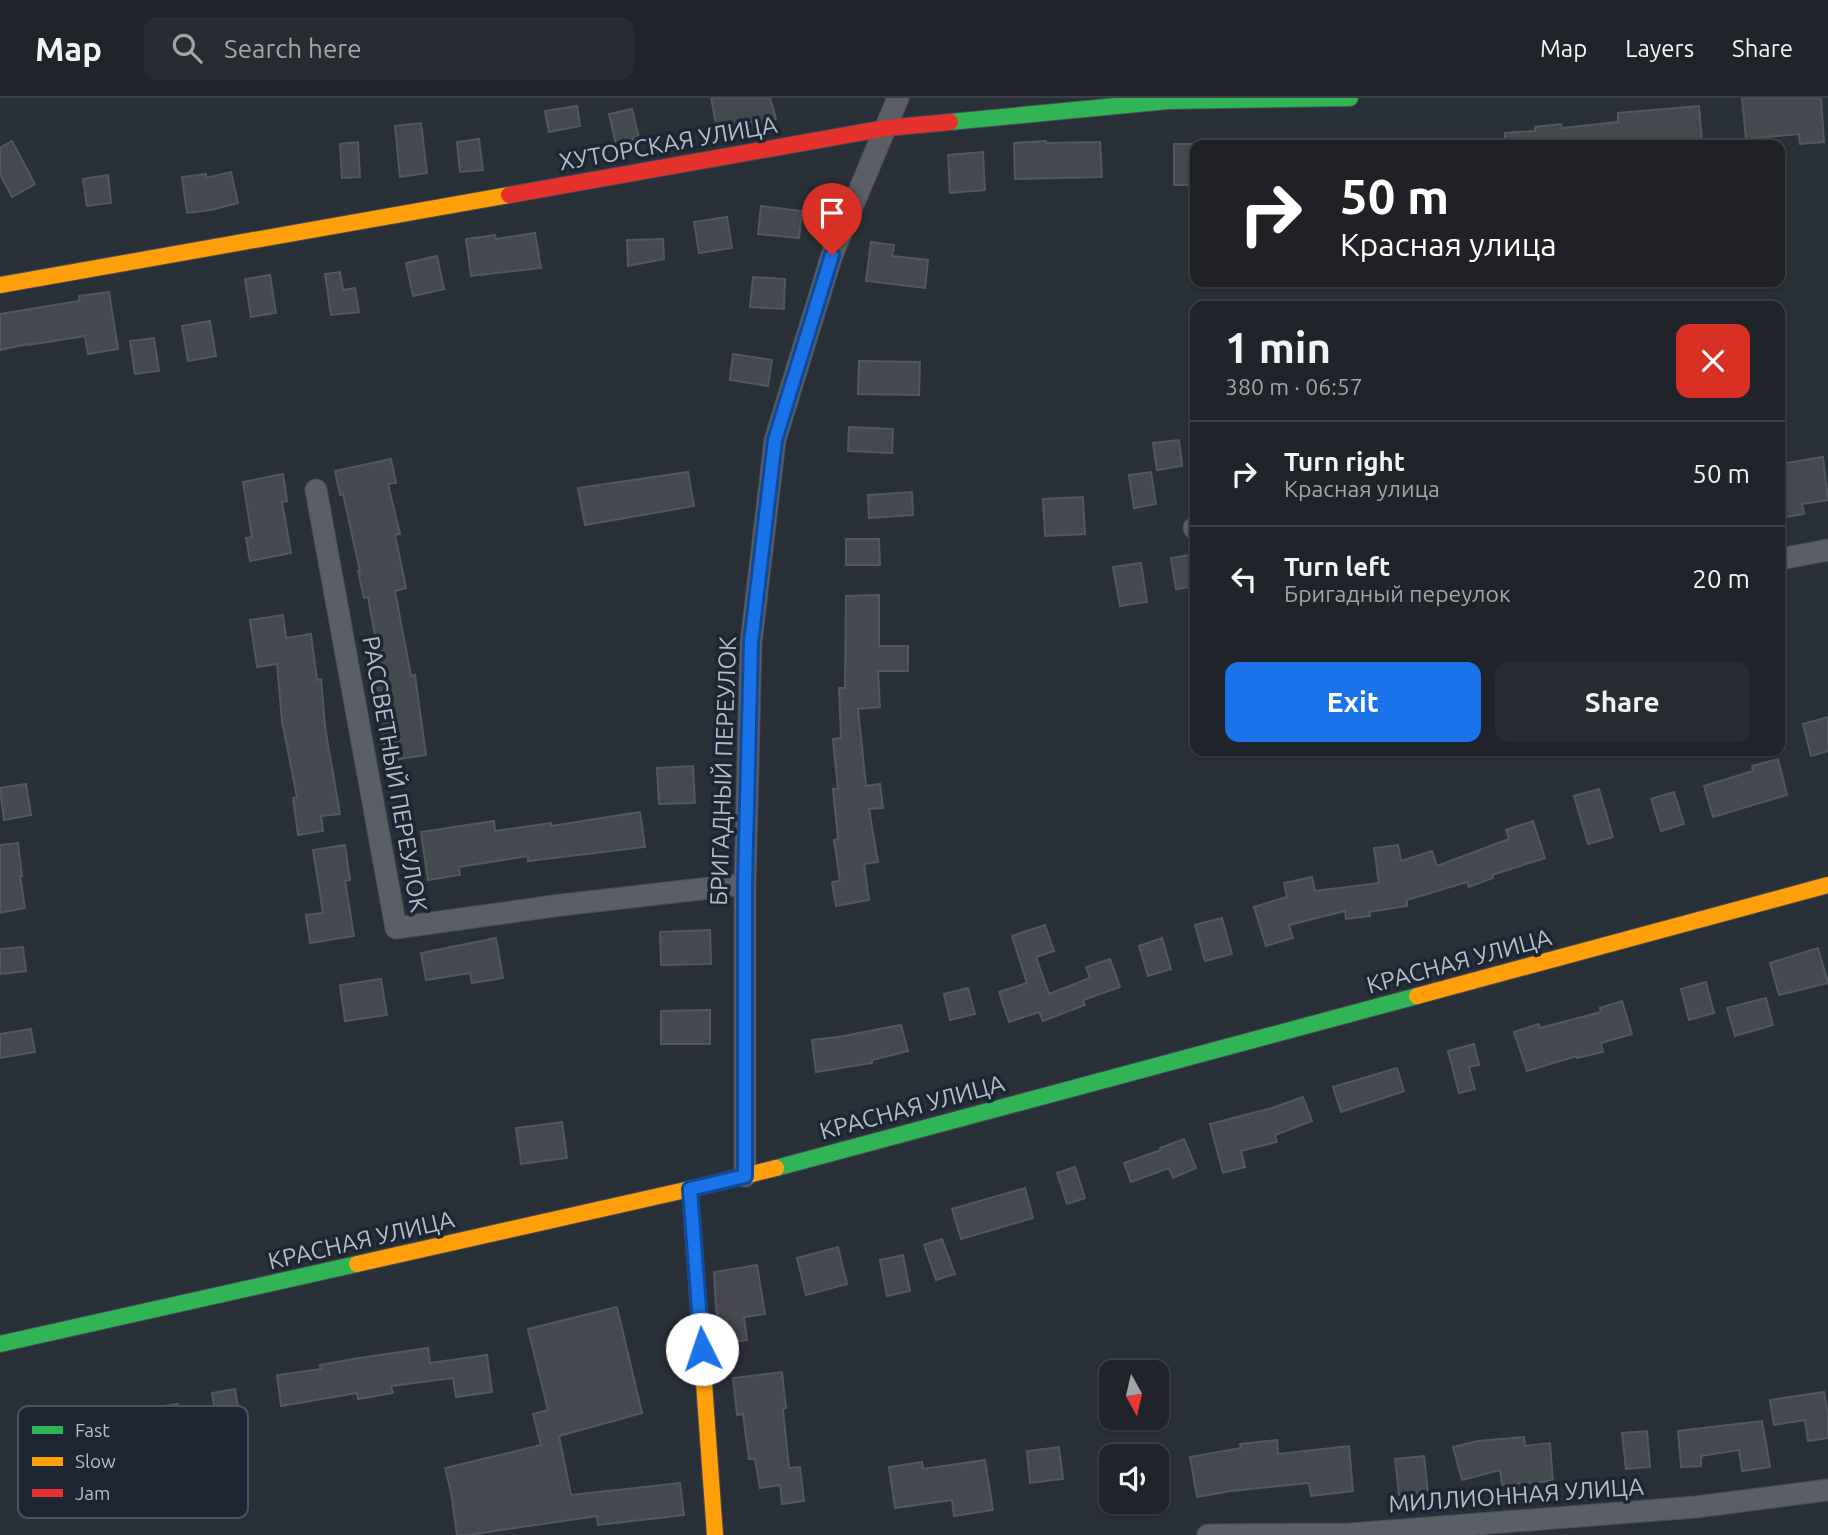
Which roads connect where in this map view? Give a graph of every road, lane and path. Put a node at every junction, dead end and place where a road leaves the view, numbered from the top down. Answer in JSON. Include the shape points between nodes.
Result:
{"nodes":[{"id":1,"x":898,"y":98,"type":"edge"},
{"id":2,"x":1350,"y":98,"type":"edge"},
{"id":3,"x":1167,"y":100,"type":"edge"},
{"id":4,"x":886,"y":128,"type":"junction"},
{"id":5,"x":0,"y":285,"type":"edge"},
{"id":6,"x":316,"y":491,"type":"dead end"},
{"id":7,"x":1828,"y":550,"type":"edge"},
{"id":8,"x":1785,"y":558,"type":"edge"},
{"id":9,"x":745,"y":884,"type":"junction"},
{"id":10,"x":1828,"y":885,"type":"edge"},
{"id":11,"x":745,"y":1176,"type":"junction"},
{"id":12,"x":690,"y":1189,"type":"junction"},
{"id":13,"x":0,"y":1344,"type":"edge"},
{"id":14,"x":1828,"y":1490,"type":"edge"},
{"id":15,"x":715,"y":1535,"type":"edge"},
{"id":16,"x":1208,"y":1535,"type":"edge"}],
"edges":[{"from":1,"to":4,"type":"street","name":"БРИГАДНЫЙ ПЕРЕУЛОК"},
{"from":2,"to":3,"type":"main road","name":"ХУТОРСКАЯ УЛИЦА"},
{"from":3,"to":4,"type":"main road","name":"ХУТОРСКАЯ УЛИЦА"},
{"from":4,"to":5,"type":"main road","name":"ХУТОРСКАЯ УЛИЦА"},
{"from":4,"to":9,"type":"street","name":"БРИГАДНЫЙ ПЕРЕУЛОК","via":[[832,255],[775,440],[751,643]]},
{"from":6,"to":9,"type":"street","name":"РАССВЕТНЫЙ ПЕРЕУЛОК","via":[[396,928]]},
{"from":7,"to":8,"type":"street"},
{"from":9,"to":11,"type":"street","name":"БРИГАДНЫЙ ПЕРЕУЛОК"},
{"from":10,"to":11,"type":"main road","name":"КРАСНАЯ УЛИЦА"},
{"from":11,"to":12,"type":"main road","name":"КРАСНАЯ УЛИЦА"},
{"from":12,"to":13,"type":"main road","name":"КРАСНАЯ УЛИЦА"},
{"from":12,"to":15,"type":"main road"},
{"from":14,"to":16,"type":"street","name":"МИЛЛИОННАЯ УЛИЦА","via":[[1696,1507],[1350,1534]]}]}
